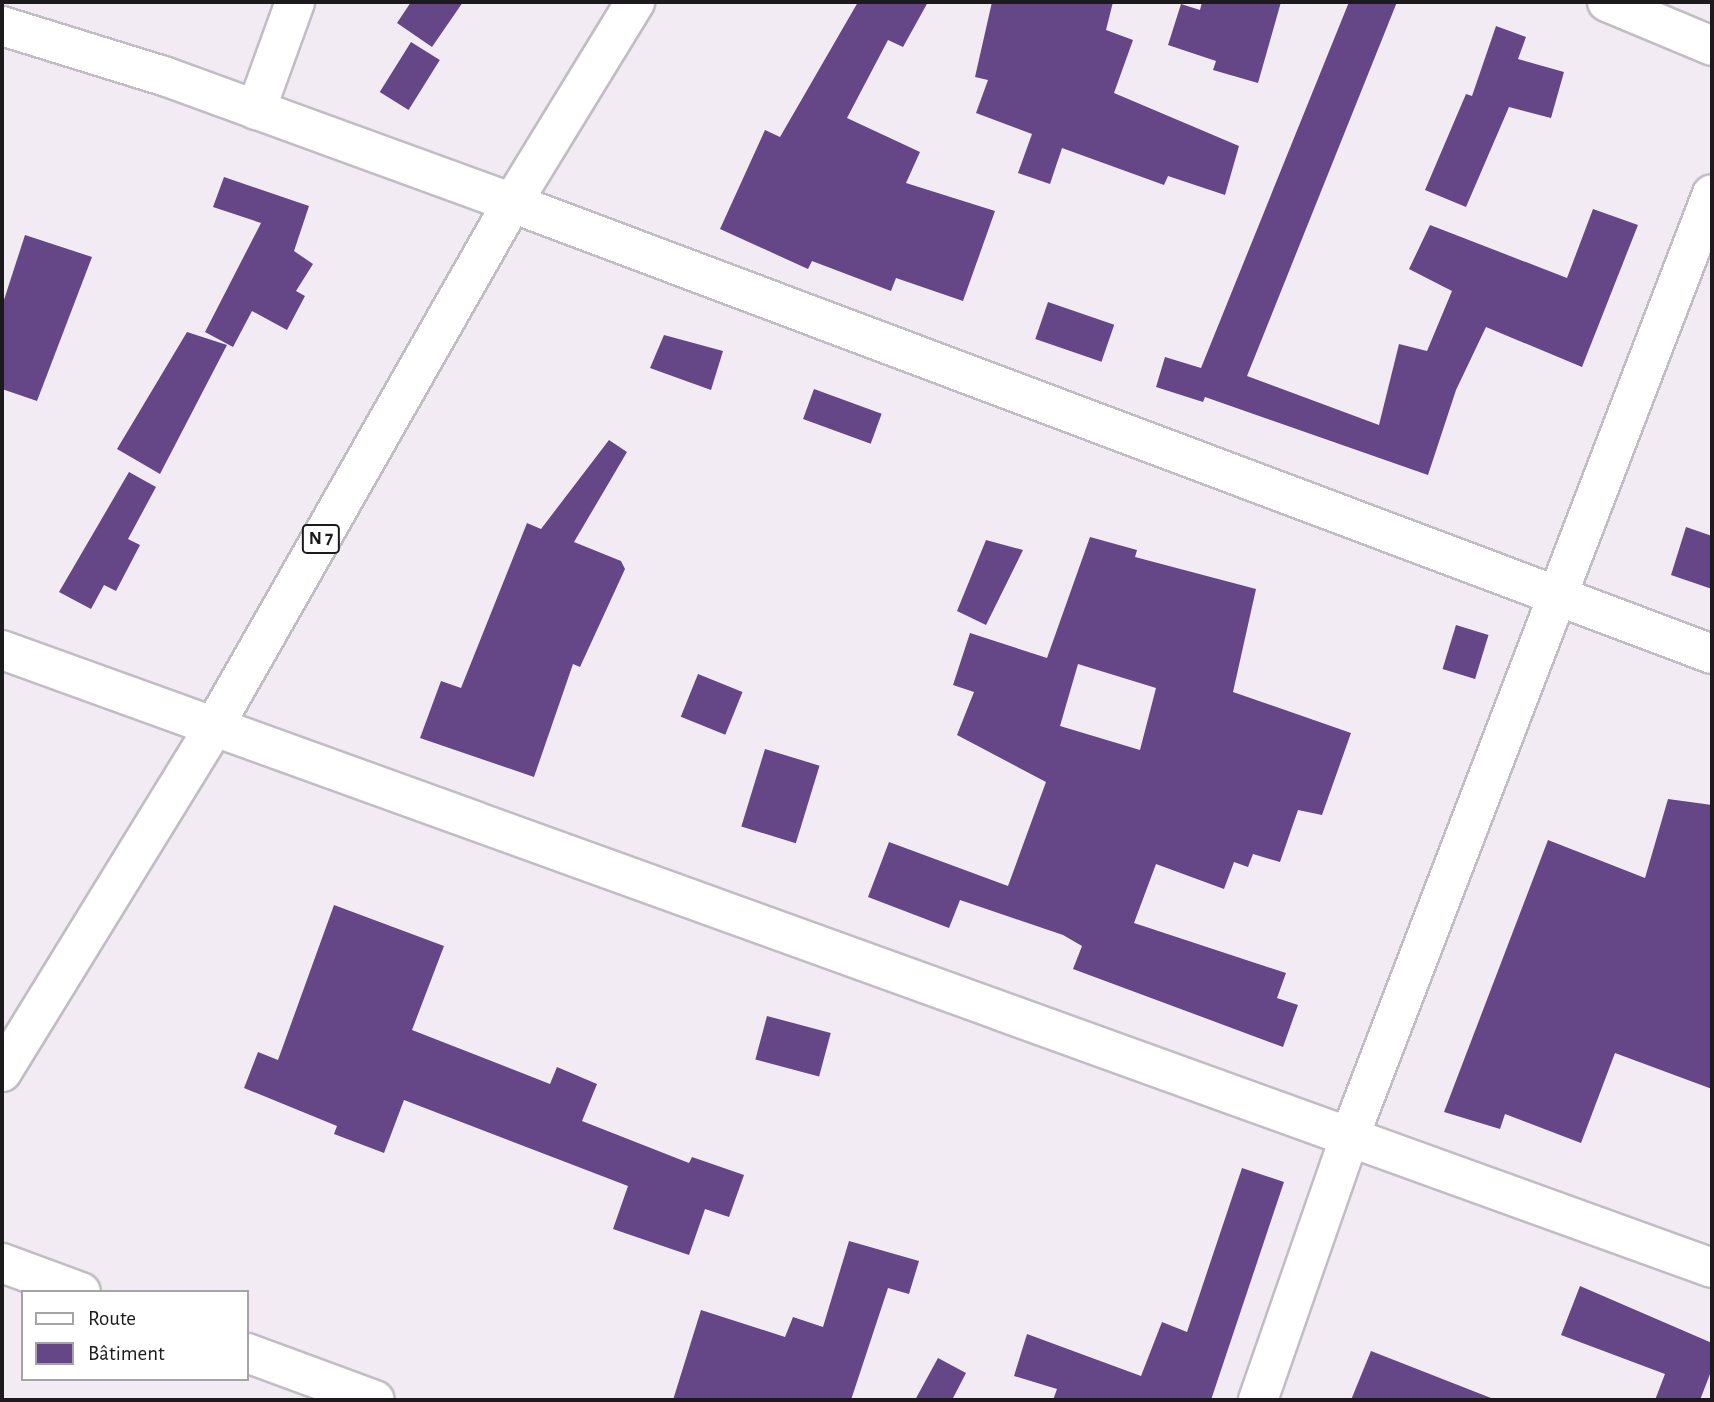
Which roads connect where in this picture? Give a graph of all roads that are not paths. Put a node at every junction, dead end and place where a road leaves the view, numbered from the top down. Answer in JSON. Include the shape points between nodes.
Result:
{"nodes":[{"id":1,"x":295,"y":2,"type":"edge"},
{"id":2,"x":635,"y":2,"type":"edge"},
{"id":3,"x":1607,"y":2,"type":"edge"},
{"id":4,"x":2,"y":26,"type":"edge"},
{"id":5,"x":1712,"y":46,"type":"edge"},
{"id":6,"x":256,"y":110,"type":"junction"},
{"id":7,"x":1712,"y":194,"type":"edge"},
{"id":8,"x":512,"y":203,"type":"junction"},
{"id":9,"x":1562,"y":598,"type":"junction"},
{"id":10,"x":2,"y":650,"type":"edge"},
{"id":11,"x":1712,"y":654,"type":"edge"},
{"id":12,"x":212,"y":730,"type":"junction"},
{"id":13,"x":2,"y":1072,"type":"edge"},
{"id":14,"x":1349,"y":1138,"type":"junction"},
{"id":15,"x":2,"y":1263,"type":"edge"},
{"id":16,"x":1712,"y":1268,"type":"edge"},
{"id":17,"x":76,"y":1290,"type":"edge"},
{"id":18,"x":248,"y":1353,"type":"edge"},
{"id":19,"x":375,"y":1400,"type":"edge"},
{"id":20,"x":1258,"y":1400,"type":"edge"}],
"edges":[{"from":1,"to":6,"type":"main road"},
{"from":2,"to":8,"type":"main road","number":"N 7"},
{"from":3,"to":5,"type":"main road"},
{"from":4,"to":6,"type":"main road"},
{"from":6,"to":8,"type":"main road"},
{"from":7,"to":9,"type":"main road"},
{"from":8,"to":9,"type":"main road"},
{"from":8,"to":12,"type":"main road","number":"N 7"},
{"from":9,"to":11,"type":"main road"},
{"from":9,"to":14,"type":"main road"},
{"from":10,"to":12,"type":"main road"},
{"from":12,"to":13,"type":"main road","number":"N 7"},
{"from":12,"to":14,"type":"main road"},
{"from":14,"to":16,"type":"main road"},
{"from":14,"to":20,"type":"main road"},
{"from":15,"to":17,"type":"main road"},
{"from":18,"to":19,"type":"main road"}]}
